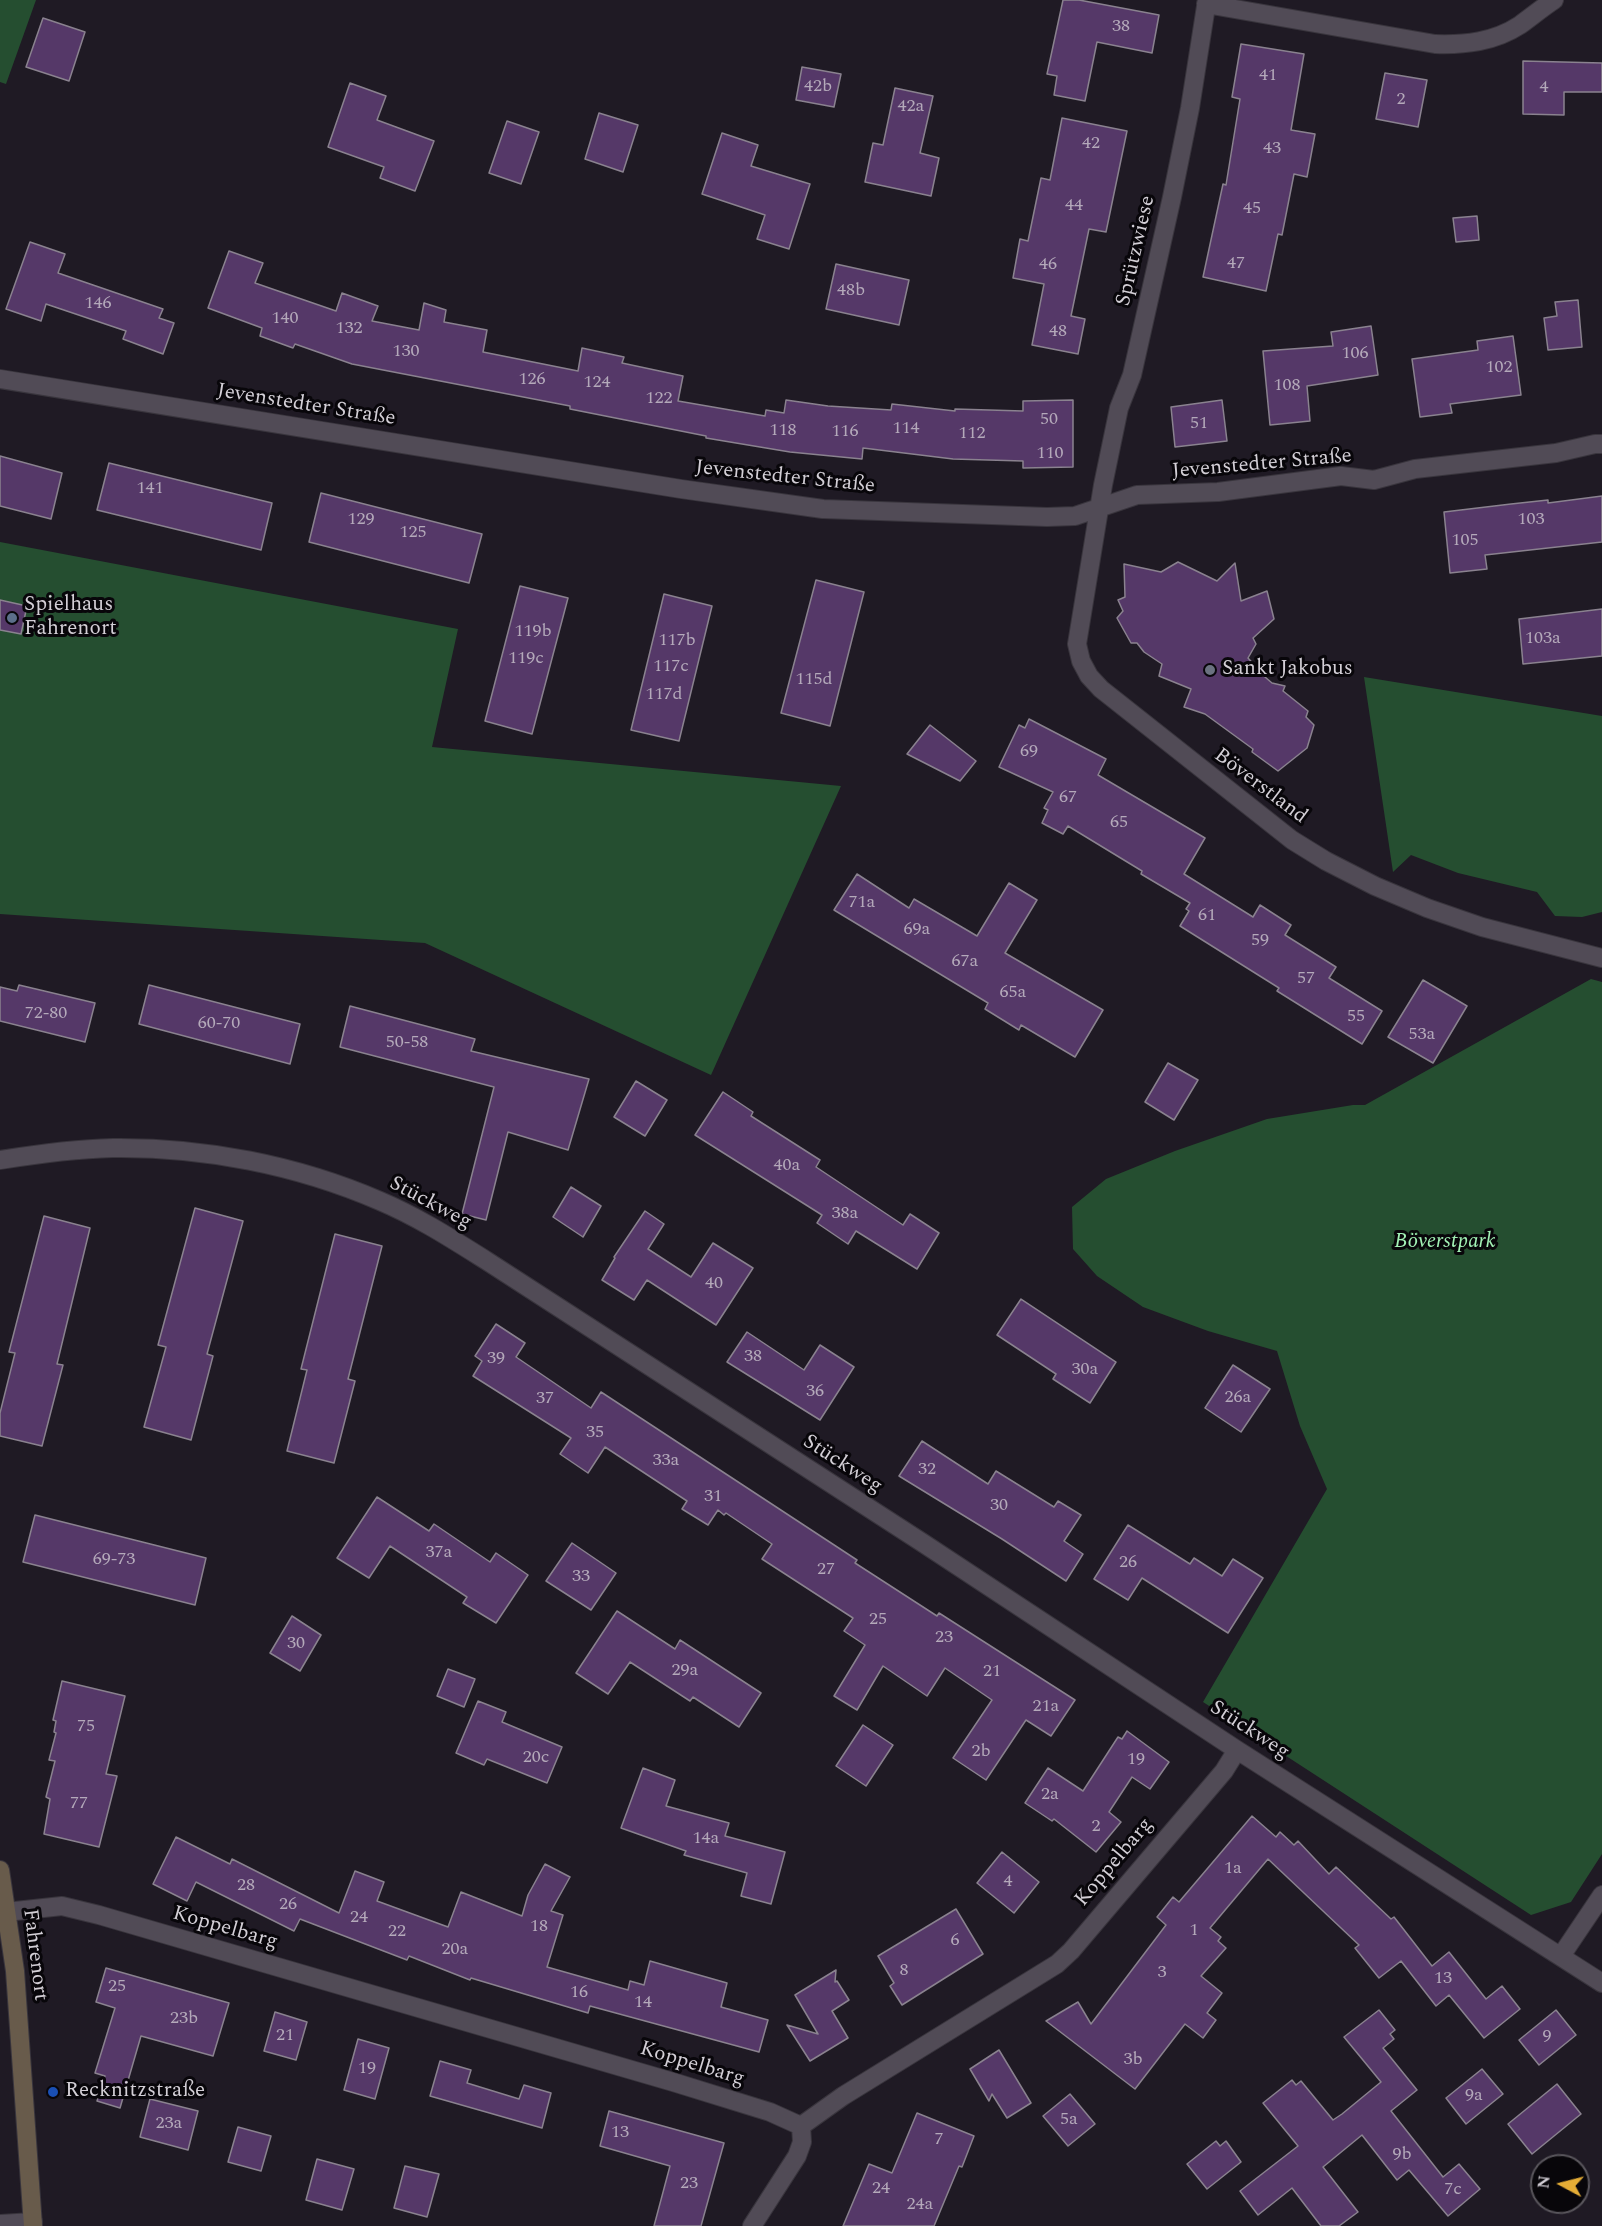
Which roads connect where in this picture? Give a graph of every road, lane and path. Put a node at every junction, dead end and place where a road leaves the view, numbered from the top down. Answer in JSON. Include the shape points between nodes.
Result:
{"nodes":[{"id":1,"x":1554,"y":0,"type":"edge"},
{"id":2,"x":1207,"y":2,"type":"edge"},
{"id":3,"x":0,"y":379,"type":"edge"},
{"id":4,"x":1602,"y":444,"type":"edge"},
{"id":5,"x":1099,"y":508,"type":"junction"},
{"id":6,"x":1597,"y":952,"type":"edge"},
{"id":7,"x":0,"y":1160,"type":"edge"},
{"id":8,"x":1237,"y":1750,"type":"junction"},
{"id":9,"x":0,"y":1870,"type":"edge"},
{"id":10,"x":1602,"y":1895,"type":"edge"},
{"id":11,"x":6,"y":1912,"type":"junction"},
{"id":12,"x":1562,"y":1956,"type":"junction"},
{"id":13,"x":1602,"y":1983,"type":"edge"},
{"id":14,"x":801,"y":2126,"type":"junction"},
{"id":15,"x":0,"y":2224,"type":"edge"},
{"id":16,"x":33,"y":2224,"type":"edge"},
{"id":17,"x":752,"y":2226,"type":"edge"}],
"edges":[{"from":1,"to":2,"type":"street","via":[[1504,34],[1457,44],[1435,44]]},
{"from":2,"to":5,"type":"street","name":"Sprützwiese","via":[[1172,197],[1132,375],[1119,408]]},
{"from":3,"to":5,"type":"street","name":"Jevenstedter Straße","via":[[681,489],[823,508],[1047,517],[1075,516]]},
{"from":4,"to":5,"type":"street","name":"Jevenstedter Straße","via":[[1415,469],[1374,480],[1341,476],[1218,492],[1137,495]]},
{"from":5,"to":6,"type":"street","name":"Böverstland","via":[[1077,644],[1081,661],[1101,689],[1292,840],[1326,861],[1427,908],[1534,942]]},
{"from":7,"to":8,"type":"street","name":"Stückweg","via":[[113,1148],[189,1152],[282,1167],[381,1201],[487,1261]]},
{"from":8,"to":12,"type":"street","name":"Stückweg"},
{"from":8,"to":14,"type":"street","name":"Koppelbarg","via":[[1224,1771],[1057,1964]]},
{"from":9,"to":11,"type":"street","name":"Fahrenort"},
{"from":10,"to":12,"type":"street"},
{"from":11,"to":14,"type":"street","name":"Koppelbarg","via":[[62,1906],[99,1915],[673,2082],[770,2112]]},
{"from":11,"to":16,"type":"street","name":"Fahrenort","via":[[21,2033]]},
{"from":12,"to":13,"type":"street","name":"Stückweg"},
{"from":14,"to":17,"type":"street","via":[[802,2142],[796,2156]]},
{"from":15,"to":16,"type":"street"}]}
